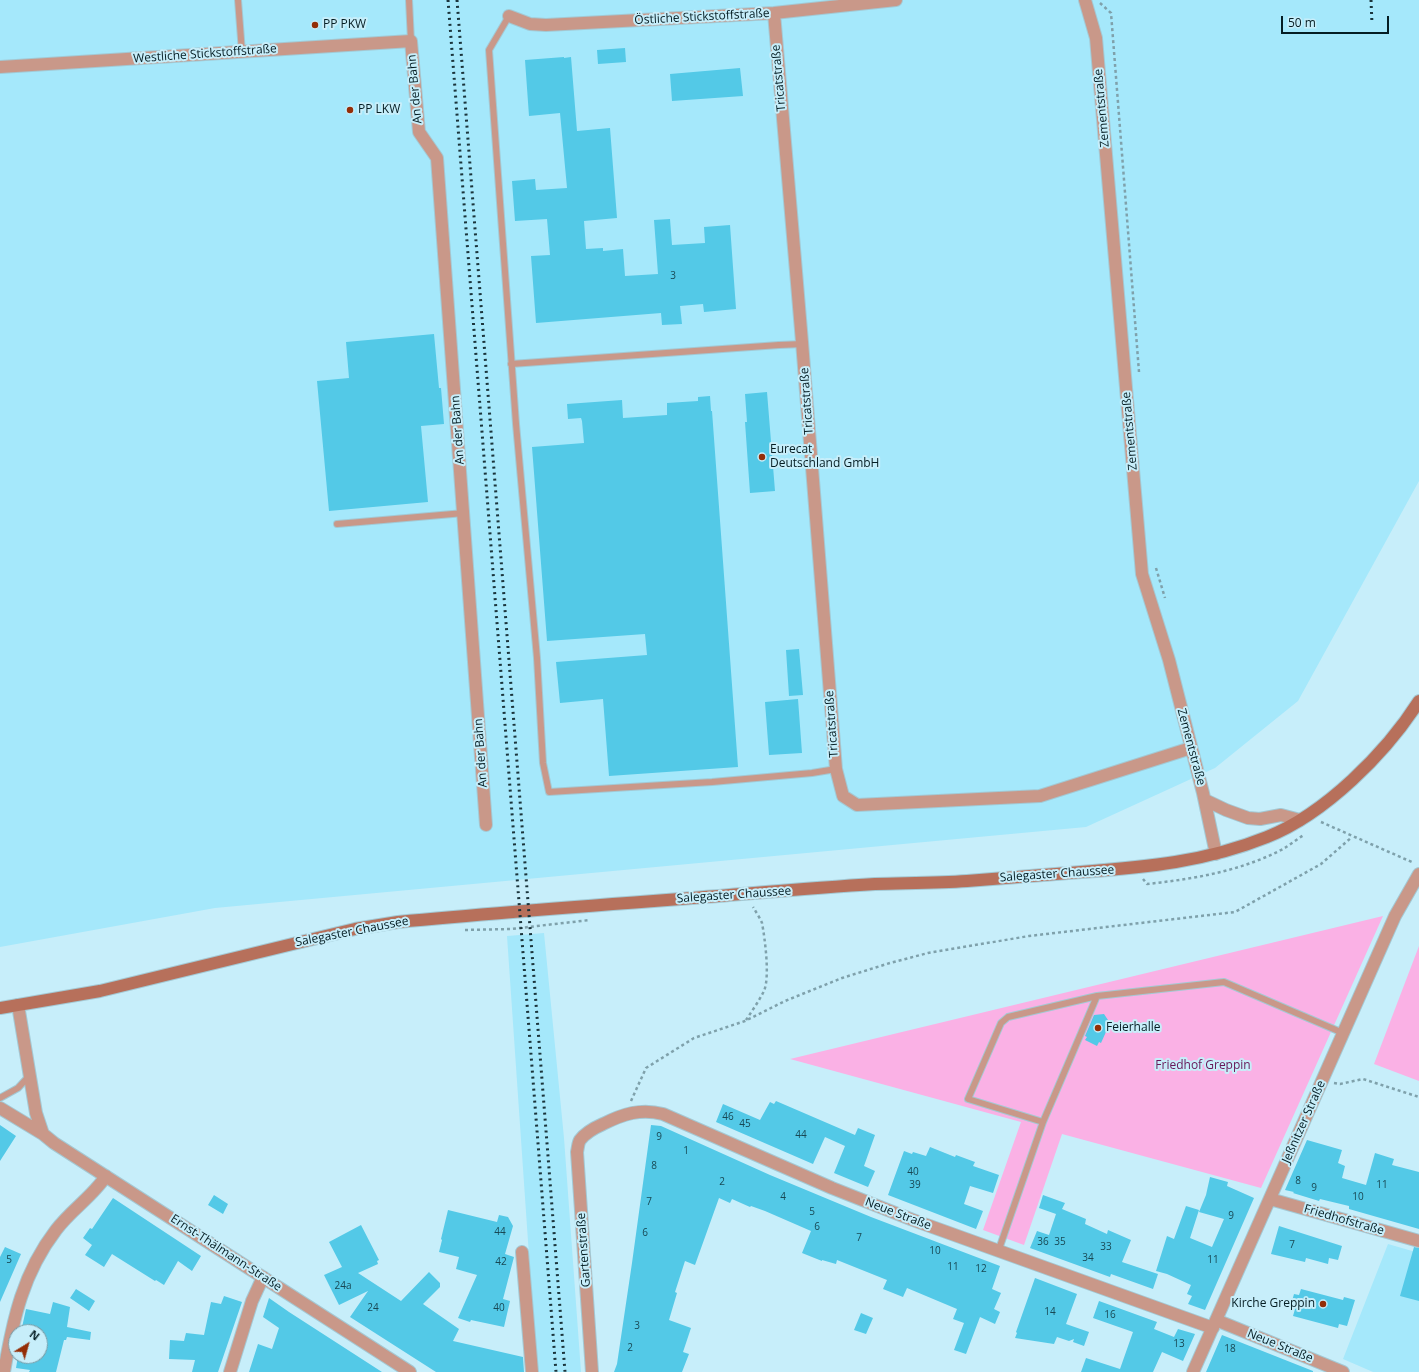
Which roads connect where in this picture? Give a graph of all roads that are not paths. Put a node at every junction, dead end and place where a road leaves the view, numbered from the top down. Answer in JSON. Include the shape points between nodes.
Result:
{"nodes":[{"id":1,"x":238,"y":0,"type":"edge"},
{"id":2,"x":409,"y":0,"type":"edge"},
{"id":3,"x":896,"y":0,"type":"edge"},
{"id":4,"x":1085,"y":0,"type":"edge"},
{"id":5,"x":774,"y":13,"type":"junction"},
{"id":6,"x":509,"y":16,"type":"joint"},
{"id":7,"x":411,"y":41,"type":"junction"},
{"id":8,"x":242,"y":52,"type":"junction"},
{"id":9,"x":0,"y":66,"type":"edge"},
{"id":10,"x":802,"y":344,"type":"junction"},
{"id":11,"x":511,"y":364,"type":"junction"},
{"id":12,"x":464,"y":513,"type":"junction"},
{"id":13,"x":337,"y":524,"type":"dead end"},
{"id":14,"x":1419,"y":701,"type":"edge"},
{"id":15,"x":1191,"y":748,"type":"junction"},
{"id":16,"x":836,"y":769,"type":"junction"},
{"id":17,"x":1205,"y":800,"type":"junction"},
{"id":18,"x":1300,"y":820,"type":"junction"},
{"id":19,"x":486,"y":825,"type":"dead end"},
{"id":20,"x":1216,"y":854,"type":"junction"},
{"id":21,"x":1419,"y":874,"type":"edge"},
{"id":22,"x":1097,"y":996,"type":"junction"},
{"id":23,"x":18,"y":1005,"type":"junction"},
{"id":24,"x":0,"y":1008,"type":"edge"},
{"id":25,"x":1343,"y":1033,"type":"junction"},
{"id":26,"x":30,"y":1074,"type":"junction"},
{"id":27,"x":0,"y":1098,"type":"edge"},
{"id":28,"x":0,"y":1108,"type":"edge"},
{"id":29,"x":1043,"y":1122,"type":"junction"},
{"id":30,"x":589,"y":1131,"type":"joint"},
{"id":31,"x":42,"y":1134,"type":"junction"},
{"id":32,"x":106,"y":1176,"type":"junction"},
{"id":33,"x":1270,"y":1199,"type":"junction"},
{"id":34,"x":1419,"y":1241,"type":"edge"},
{"id":35,"x":522,"y":1252,"type":"dead end"},
{"id":36,"x":998,"y":1252,"type":"junction"},
{"id":37,"x":263,"y":1277,"type":"junction"},
{"id":38,"x":1214,"y":1324,"type":"junction"},
{"id":39,"x":407,"y":1371,"type":"edge"},
{"id":40,"x":4,"y":1372,"type":"edge"},
{"id":41,"x":230,"y":1372,"type":"edge"},
{"id":42,"x":532,"y":1372,"type":"edge"},
{"id":43,"x":592,"y":1372,"type":"edge"},
{"id":44,"x":1193,"y":1372,"type":"edge"},
{"id":45,"x":1343,"y":1372,"type":"edge"}],
"edges":[{"from":1,"to":8,"type":"lane"},
{"from":2,"to":7,"type":"lane"},
{"from":3,"to":5,"type":"street","name":"Östliche Stickstoffstraße"},
{"from":4,"to":15,"type":"street","name":"Zementstraße","via":[[1096,38],[1142,574],[1169,660]]},
{"from":5,"to":6,"type":"street","name":"Östliche Stickstoffstraße","via":[[546,26],[530,24]]},
{"from":5,"to":10,"type":"street","name":"Tricatstraße"},
{"from":6,"to":11,"type":"lane","via":[[489,50]]},
{"from":7,"to":8,"type":"street","name":"Westliche Stickstoffstraße"},
{"from":7,"to":12,"type":"street","name":"An der Bahn","via":[[419,132],[437,158]]},
{"from":8,"to":9,"type":"street","name":"Westliche Stickstoffstraße"},
{"from":10,"to":11,"type":"lane"},
{"from":10,"to":16,"type":"street","name":"Tricatstraße"},
{"from":11,"to":16,"type":"lane","via":[[537,658],[543,763],[549,792],[712,782]]},
{"from":12,"to":13,"type":"lane"},
{"from":12,"to":19,"type":"street","name":"An der Bahn"},
{"from":14,"to":18,"type":"main road","name":"Salegaster Chaussee","via":[[1393,737],[1365,767],[1338,792]]},
{"from":15,"to":16,"type":"street","name":"Tricatstraße","via":[[1040,796],[857,805],[843,796]]},
{"from":15,"to":17,"type":"street","name":"Zementstraße"},
{"from":17,"to":18,"type":"street","via":[[1248,818],[1260,819],[1281,815]]},
{"from":17,"to":20,"type":"street","name":"Zementstraße"},
{"from":18,"to":20,"type":"main road","name":"Salegaster Chaussee","via":[[1270,836]]},
{"from":20,"to":23,"type":"main road","name":"Salegaster Chaussee","via":[[1183,862],[1136,868],[966,881],[865,885],[398,922],[355,929],[100,991]]},
{"from":21,"to":25,"type":"street","name":"Jeßnitzer Straße","via":[[1395,916]]},
{"from":22,"to":25,"type":"lane","via":[[1224,982]]},
{"from":22,"to":29,"type":"lane"},
{"from":22,"to":29,"type":"lane","via":[[1008,1017],[1001,1023],[968,1099]]},
{"from":23,"to":24,"type":"main road","name":"Salegaster Chaussee"},
{"from":23,"to":26,"type":"street"},
{"from":25,"to":33,"type":"street","name":"Jeßnitzer Straße"},
{"from":26,"to":27,"type":"lane","via":[[18,1088]]},
{"from":26,"to":31,"type":"street"},
{"from":28,"to":31,"type":"street","name":"Ernst-Thälmann-Straße"},
{"from":29,"to":36,"type":"lane"},
{"from":30,"to":36,"type":"street","name":"Neue Straße","via":[[625,1114],[640,1111],[663,1114],[832,1188]]},
{"from":30,"to":43,"type":"street","name":"Gartenstraße","via":[[579,1141],[577,1152]]},
{"from":31,"to":32,"type":"street","name":"Ernst-Thälmann-Straße"},
{"from":32,"to":37,"type":"street","name":"Ernst-Thälmann-Straße"},
{"from":32,"to":40,"type":"street","via":[[98,1188],[71,1212],[41,1251],[15,1314]]},
{"from":33,"to":34,"type":"street","name":"Friedhofstraße"},
{"from":33,"to":38,"type":"street","name":"Jeßnitzer Straße"},
{"from":35,"to":42,"type":"street"},
{"from":36,"to":38,"type":"street","name":"Neue Straße"},
{"from":37,"to":39,"type":"street","name":"Ernst-Thälmann-Straße"},
{"from":37,"to":41,"type":"street","via":[[252,1301]]},
{"from":38,"to":44,"type":"street","name":"Jeßnitzer Straße"},
{"from":38,"to":45,"type":"street","name":"Neue Straße"}]}
